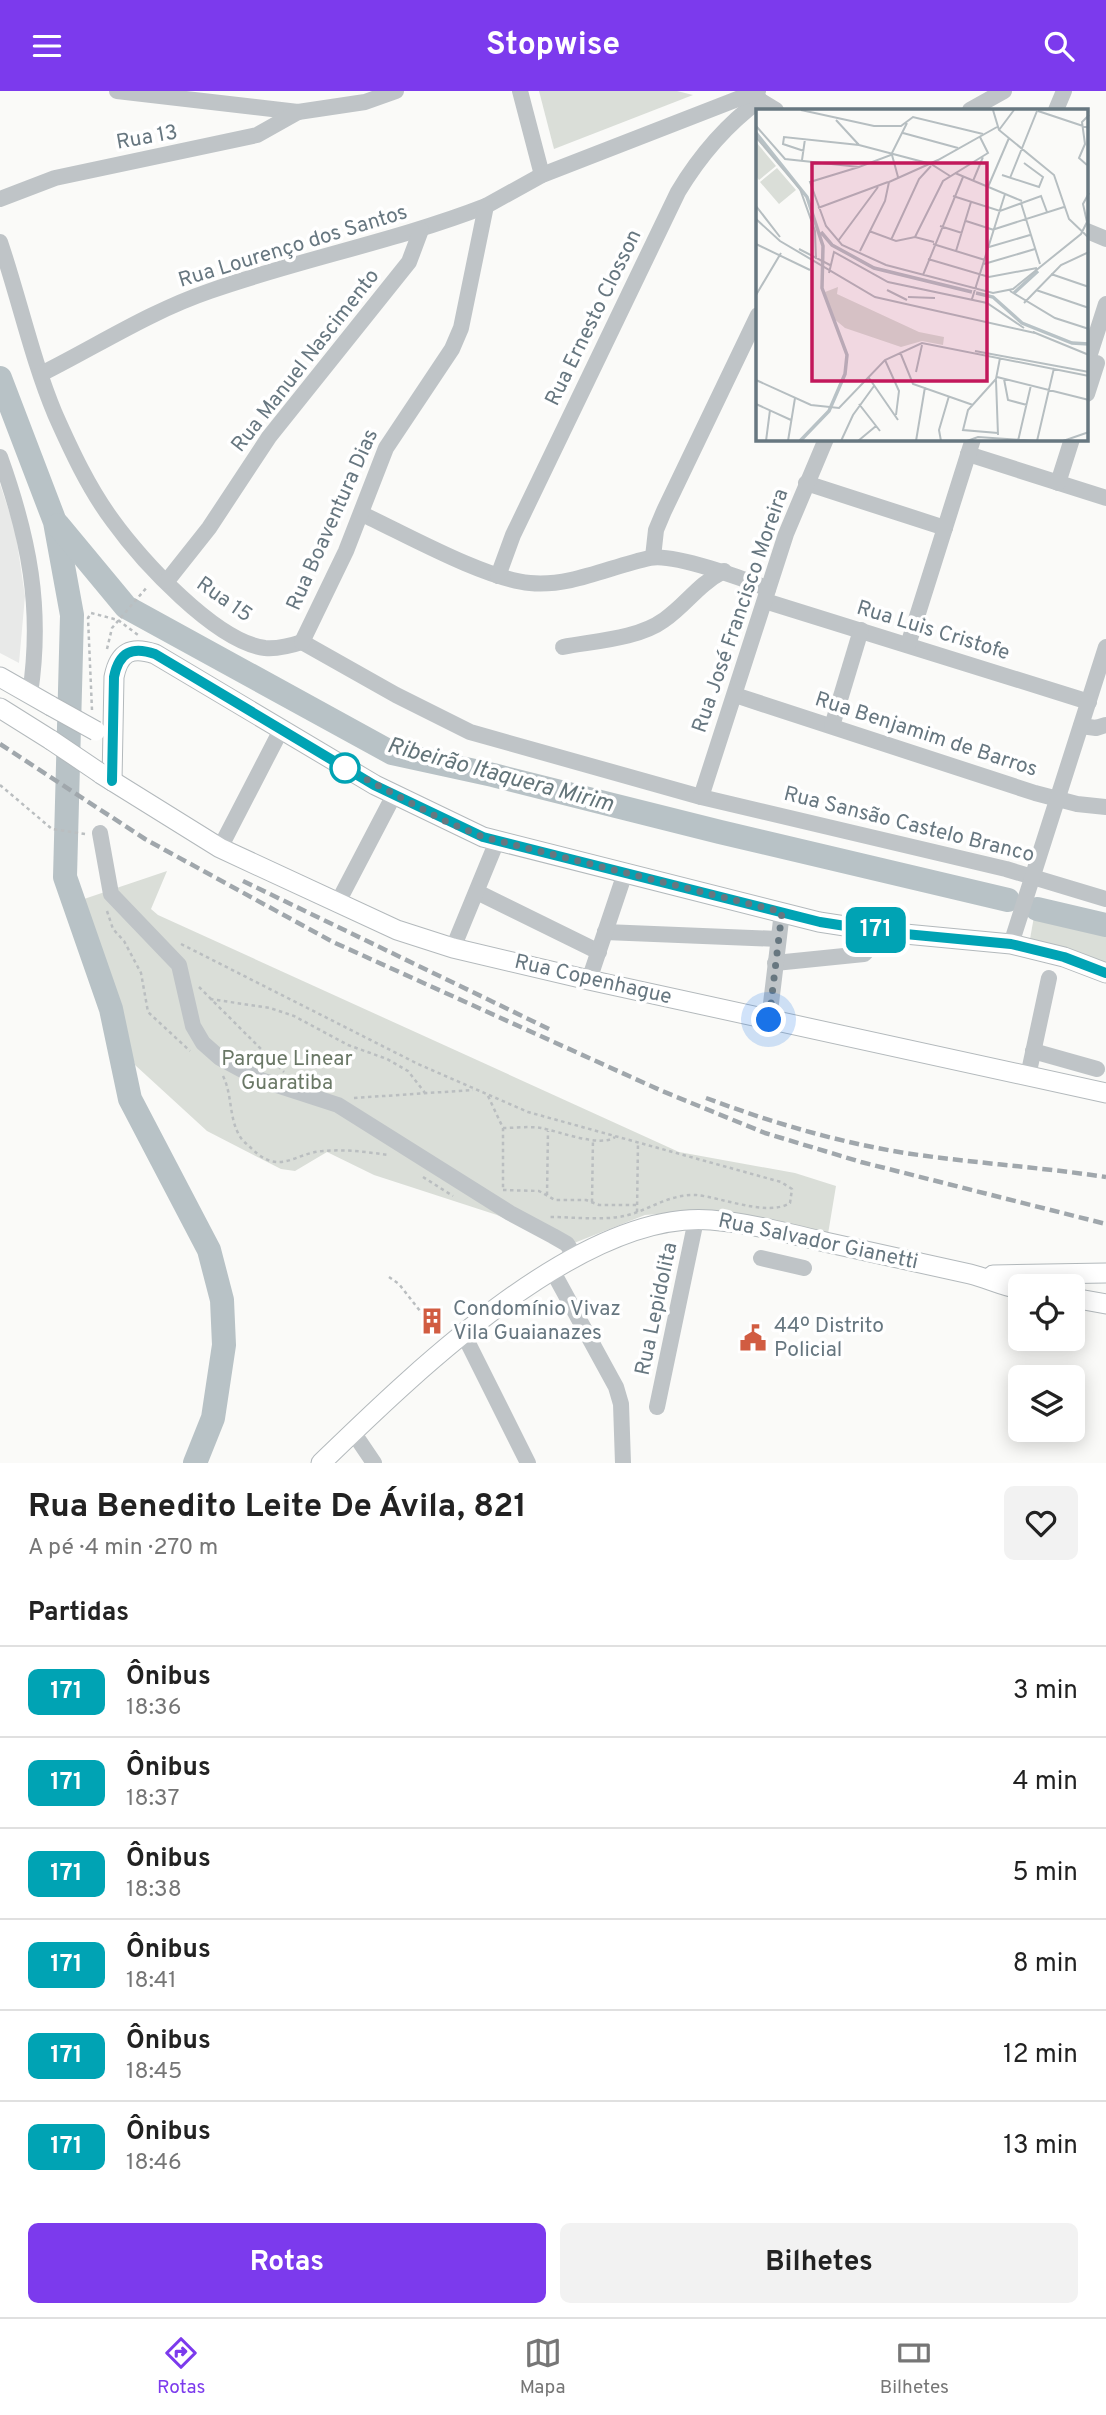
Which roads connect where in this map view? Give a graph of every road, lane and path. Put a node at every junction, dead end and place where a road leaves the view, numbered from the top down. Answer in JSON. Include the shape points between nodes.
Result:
{"nodes":[{"id":1,"x":117,"y":91,"type":"edge"},
{"id":2,"x":396,"y":91,"type":"edge"},
{"id":3,"x":520,"y":91,"type":"edge"},
{"id":4,"x":1004,"y":91,"type":"edge"},
{"id":5,"x":1064,"y":91,"type":"edge"},
{"id":6,"x":751,"y":94,"type":"edge"},
{"id":7,"x":774,"y":109,"type":"edge"},
{"id":8,"x":972,"y":109,"type":"edge"},
{"id":9,"x":1056,"y":109,"type":"edge"},
{"id":10,"x":298,"y":111,"type":"junction"},
{"id":11,"x":542,"y":175,"type":"junction"},
{"id":12,"x":0,"y":199,"type":"edge"},
{"id":13,"x":486,"y":206,"type":"junction"},
{"id":14,"x":421,"y":230,"type":"junction"},
{"id":15,"x":1088,"y":231,"type":"edge"},
{"id":16,"x":1106,"y":239,"type":"edge"},
{"id":17,"x":0,"y":242,"type":"edge"},
{"id":18,"x":1106,"y":304,"type":"edge"},
{"id":19,"x":756,"y":319,"type":"edge"},
{"id":20,"x":1094,"y":362,"type":"edge"},
{"id":21,"x":41,"y":374,"type":"junction"},
{"id":22,"x":1088,"y":389,"type":"edge"},
{"id":23,"x":825,"y":441,"type":"edge"},
{"id":24,"x":1071,"y":441,"type":"edge"},
{"id":25,"x":971,"y":447,"type":"edge"},
{"id":26,"x":0,"y":457,"type":"edge"},
{"id":27,"x":806,"y":483,"type":"junction"},
{"id":28,"x":1058,"y":483,"type":"junction"},
{"id":29,"x":1106,"y":498,"type":"edge"},
{"id":30,"x":362,"y":514,"type":"junction"},
{"id":31,"x":945,"y":528,"type":"junction"},
{"id":32,"x":653,"y":557,"type":"junction"},
{"id":33,"x":724,"y":571,"type":"junction"},
{"id":34,"x":498,"y":576,"type":"junction"},
{"id":35,"x":167,"y":581,"type":"junction"},
{"id":36,"x":145,"y":590,"type":"dead end"},
{"id":37,"x":767,"y":595,"type":"junction"},
{"id":38,"x":121,"y":617,"type":"dead end"},
{"id":39,"x":860,"y":630,"type":"junction"},
{"id":40,"x":302,"y":642,"type":"junction"},
{"id":41,"x":908,"y":645,"type":"junction"},
{"id":42,"x":563,"y":647,"type":"dead end"},
{"id":43,"x":1106,"y":647,"type":"edge"},
{"id":44,"x":142,"y":650,"type":"junction"},
{"id":45,"x":0,"y":677,"type":"edge"},
{"id":46,"x":30,"y":694,"type":"junction"},
{"id":47,"x":735,"y":695,"type":"junction"},
{"id":48,"x":1089,"y":702,"type":"junction"},
{"id":49,"x":0,"y":708,"type":"edge"},
{"id":50,"x":92,"y":710,"type":"dead end"},
{"id":51,"x":1106,"y":725,"type":"edge"},
{"id":52,"x":832,"y":726,"type":"junction"},
{"id":53,"x":1081,"y":726,"type":"junction"},
{"id":54,"x":104,"y":730,"type":"junction"},
{"id":55,"x":281,"y":730,"type":"junction"},
{"id":56,"x":106,"y":777,"type":"junction"},
{"id":57,"x":0,"y":785,"type":"edge"},
{"id":58,"x":394,"y":795,"type":"junction"},
{"id":59,"x":701,"y":797,"type":"junction"},
{"id":60,"x":1056,"y":800,"type":"junction"},
{"id":61,"x":1106,"y":807,"type":"edge"},
{"id":62,"x":74,"y":830,"type":"dead end"},
{"id":63,"x":100,"y":833,"type":"dead end"},
{"id":64,"x":497,"y":841,"type":"junction"},
{"id":65,"x":220,"y":848,"type":"junction"},
{"id":66,"x":625,"y":873,"type":"junction"},
{"id":67,"x":1031,"y":882,"type":"junction"},
{"id":68,"x":477,"y":892,"type":"junction"},
{"id":69,"x":1106,"y":899,"type":"edge"},
{"id":70,"x":337,"y":904,"type":"junction"},
{"id":71,"x":782,"y":912,"type":"junction"},
{"id":72,"x":605,"y":932,"type":"junction"},
{"id":73,"x":884,"y":932,"type":"junction"},
{"id":74,"x":778,"y":939,"type":"junction"},
{"id":75,"x":177,"y":941,"type":"dead end"},
{"id":76,"x":1011,"y":944,"type":"junction"},
{"id":77,"x":453,"y":948,"type":"junction"},
{"id":78,"x":599,"y":952,"type":"junction"},
{"id":79,"x":775,"y":963,"type":"junction"},
{"id":80,"x":1106,"y":973,"type":"edge"},
{"id":81,"x":183,"y":975,"type":"junction"},
{"id":82,"x":1049,"y":978,"type":"dead end"},
{"id":83,"x":589,"y":980,"type":"junction"},
{"id":84,"x":210,"y":999,"type":"junction"},
{"id":85,"x":769,"y":1020,"type":"junction"},
{"id":86,"x":1033,"y":1051,"type":"junction"},
{"id":87,"x":1097,"y":1069,"type":"dead end"},
{"id":88,"x":1028,"y":1076,"type":"junction"},
{"id":89,"x":474,"y":1090,"type":"junction"},
{"id":90,"x":296,"y":1092,"type":"junction"},
{"id":91,"x":425,"y":1093,"type":"junction"},
{"id":92,"x":1106,"y":1093,"type":"edge"},
{"id":93,"x":488,"y":1095,"type":"junction"},
{"id":94,"x":338,"y":1105,"type":"junction"},
{"id":95,"x":503,"y":1128,"type":"junction"},
{"id":96,"x":548,"y":1131,"type":"junction"},
{"id":97,"x":615,"y":1137,"type":"junction"},
{"id":98,"x":593,"y":1139,"type":"junction"},
{"id":99,"x":638,"y":1141,"type":"junction"},
{"id":100,"x":547,"y":1195,"type":"junction"},
{"id":101,"x":499,"y":1197,"type":"junction"},
{"id":102,"x":592,"y":1202,"type":"junction"},
{"id":103,"x":637,"y":1205,"type":"junction"},
{"id":104,"x":637,"y":1212,"type":"junction"},
{"id":105,"x":543,"y":1217,"type":"dead end"},
{"id":106,"x":696,"y":1220,"type":"junction"},
{"id":107,"x":575,"y":1257,"type":"junction"},
{"id":108,"x":761,"y":1258,"type":"dead end"},
{"id":109,"x":804,"y":1268,"type":"dead end"},
{"id":110,"x":552,"y":1270,"type":"junction"},
{"id":111,"x":1106,"y":1273,"type":"edge"},
{"id":112,"x":974,"y":1276,"type":"junction"},
{"id":113,"x":389,"y":1277,"type":"dead end"},
{"id":114,"x":1008,"y":1286,"type":"edge"},
{"id":115,"x":1085,"y":1300,"type":"edge"},
{"id":116,"x":1106,"y":1304,"type":"edge"},
{"id":117,"x":463,"y":1333,"type":"junction"},
{"id":118,"x":438,"y":1334,"type":"dead end"},
{"id":119,"x":657,"y":1407,"type":"dead end"},
{"id":120,"x":352,"y":1433,"type":"junction"},
{"id":121,"x":321,"y":1463,"type":"edge"},
{"id":122,"x":374,"y":1463,"type":"edge"},
{"id":123,"x":528,"y":1463,"type":"edge"},
{"id":124,"x":623,"y":1463,"type":"edge"}],
"edges":[{"from":1,"to":10,"type":"street"},
{"from":2,"to":10,"type":"street","via":[[365,101]]},
{"from":3,"to":11,"type":"street"},
{"from":4,"to":8,"type":"street"},
{"from":5,"to":9,"type":"street"},
{"from":6,"to":7,"type":"street"},
{"from":6,"to":11,"type":"street"},
{"from":6,"to":34,"type":"street","name":"Rua Ernesto Closson","via":[[743,113],[678,191],[513,535]]},
{"from":10,"to":12,"type":"street","name":"Rua 13","via":[[257,135],[55,178]]},
{"from":11,"to":13,"type":"street"},
{"from":13,"to":14,"type":"street","name":"Rua Lourenço dos Santos"},
{"from":13,"to":30,"type":"street","name":"Rua Boaventura Dias","via":[[461,328],[386,449]]},
{"from":14,"to":21,"type":"street","name":"Rua Lourenço dos Santos","via":[[208,292],[149,317]]},
{"from":14,"to":35,"type":"street","name":"Rua Manuel Nascimento","via":[[409,262],[269,437],[209,528]]},
{"from":15,"to":16,"type":"street"},
{"from":17,"to":21,"type":"street","name":"Rua 15"},
{"from":18,"to":20,"type":"street"},
{"from":19,"to":32,"type":"street","via":[[664,511]]},
{"from":20,"to":22,"type":"street"},
{"from":21,"to":35,"type":"street","name":"Rua 15","via":[[91,488],[114,523]]},
{"from":23,"to":27,"type":"street","name":"Rua José Francisco Moreira"},
{"from":24,"to":28,"type":"street"},
{"from":25,"to":28,"type":"street"},
{"from":25,"to":31,"type":"street"},
{"from":26,"to":46,"type":"street","via":[[22,518],[33,580],[36,653]]},
{"from":27,"to":31,"type":"street"},
{"from":27,"to":37,"type":"street","name":"Rua José Francisco Moreira"},
{"from":28,"to":29,"type":"street"},
{"from":30,"to":34,"type":"street"},
{"from":30,"to":40,"type":"street","name":"Rua Boaventura Dias"},
{"from":31,"to":41,"type":"street"},
{"from":32,"to":33,"type":"street","name":"Rua Luis Cristofe"},
{"from":32,"to":34,"type":"street","via":[[611,571],[546,583]]},
{"from":33,"to":37,"type":"street","name":"Rua Luis Cristofe"},
{"from":33,"to":42,"type":"street","via":[[696,588],[653,627]]},
{"from":35,"to":40,"type":"street","name":"Rua 15","via":[[191,608],[234,637],[264,648]]},
{"from":36,"to":38,"type":"path"},
{"from":37,"to":39,"type":"street","name":"Rua Luis Cristofe"},
{"from":37,"to":47,"type":"street","name":"Rua José Francisco Moreira"},
{"from":39,"to":41,"type":"street","name":"Rua Luis Cristofe"},
{"from":39,"to":52,"type":"street"},
{"from":40,"to":59,"type":"street","name":"Rua Sansão Castelo Branco","via":[[470,732]]},
{"from":41,"to":48,"type":"street","name":"Rua Luis Cristofe"},
{"from":43,"to":48,"type":"street"},
{"from":44,"to":50,"type":"path","via":[[142,638],[118,620],[91,613]]},
{"from":44,"to":54,"type":"main road","via":[[132,650],[117,662]]},
{"from":44,"to":55,"type":"main road"},
{"from":45,"to":46,"type":"main road"},
{"from":46,"to":54,"type":"main road","bridge":true},
{"from":47,"to":52,"type":"street","name":"Rua Benjamim de Barros"},
{"from":47,"to":59,"type":"street","name":"Rua José Francisco Moreira"},
{"from":48,"to":53,"type":"street"},
{"from":49,"to":56,"type":"main road","name":"Rua Copenhague","bridge":true},
{"from":51,"to":53,"type":"street"},
{"from":52,"to":60,"type":"street","name":"Rua Benjamim de Barros"},
{"from":53,"to":60,"type":"street"},
{"from":54,"to":56,"type":"main road"},
{"from":55,"to":58,"type":"main road"},
{"from":55,"to":65,"type":"street"},
{"from":56,"to":65,"type":"main road","name":"Rua Copenhague"},
{"from":57,"to":62,"type":"path","via":[[38,820],[58,830]]},
{"from":58,"to":64,"type":"main road"},
{"from":58,"to":70,"type":"street"},
{"from":59,"to":67,"type":"street","name":"Rua Sansão Castelo Branco"},
{"from":60,"to":61,"type":"street","name":"Rua Benjamim de Barros"},
{"from":60,"to":67,"type":"street"},
{"from":63,"to":81,"type":"street","via":[[113,898],[170,953]]},
{"from":64,"to":66,"type":"main road"},
{"from":64,"to":68,"type":"street"},
{"from":65,"to":70,"type":"main road","name":"Rua Copenhague"},
{"from":66,"to":71,"type":"main road"},
{"from":66,"to":72,"type":"street"},
{"from":67,"to":69,"type":"street","name":"Rua Sansão Castelo Branco"},
{"from":67,"to":76,"type":"street"},
{"from":68,"to":77,"type":"street"},
{"from":68,"to":78,"type":"street"},
{"from":70,"to":77,"type":"main road","name":"Rua Copenhague"},
{"from":71,"to":73,"type":"main road"},
{"from":71,"to":74,"type":"street"},
{"from":72,"to":74,"type":"street"},
{"from":72,"to":78,"type":"street"},
{"from":73,"to":76,"type":"main road"},
{"from":73,"to":79,"type":"street","via":[[864,954]]},
{"from":74,"to":79,"type":"street"},
{"from":75,"to":89,"type":"path"},
{"from":76,"to":80,"type":"main road"},
{"from":77,"to":83,"type":"main road","name":"Rua Copenhague"},
{"from":78,"to":83,"type":"street"},
{"from":79,"to":85,"type":"street"},
{"from":81,"to":84,"type":"path"},
{"from":81,"to":90,"type":"street","via":[[193,1026],[203,1043],[239,1069]]},
{"from":82,"to":86,"type":"street"},
{"from":83,"to":85,"type":"main road","name":"Rua Copenhague"},
{"from":84,"to":90,"type":"path","via":[[292,1080]]},
{"from":84,"to":91,"type":"path","via":[[294,1016],[408,1071]]},
{"from":85,"to":88,"type":"main road","name":"Rua Copenhague"},
{"from":86,"to":87,"type":"street"},
{"from":86,"to":88,"type":"street"},
{"from":88,"to":92,"type":"main road","name":"Rua Copenhague"},
{"from":89,"to":91,"type":"path"},
{"from":89,"to":93,"type":"path"},
{"from":90,"to":94,"type":"street"},
{"from":91,"to":94,"type":"path","via":[[362,1097]]},
{"from":93,"to":95,"type":"path"},
{"from":93,"to":97,"type":"path","via":[[551,1120]]},
{"from":94,"to":101,"type":"street"},
{"from":95,"to":96,"type":"path"},
{"from":95,"to":101,"type":"path"},
{"from":96,"to":98,"type":"path"},
{"from":96,"to":100,"type":"path"},
{"from":97,"to":98,"type":"path","via":[[610,1141]]},
{"from":97,"to":99,"type":"path"},
{"from":98,"to":102,"type":"path"},
{"from":99,"to":103,"type":"path"},
{"from":99,"to":104,"type":"path","via":[[781,1182],[789,1185],[793,1197],[784,1207],[677,1196]]},
{"from":100,"to":101,"type":"path","via":[[539,1191]]},
{"from":100,"to":102,"type":"path","via":[[555,1200]]},
{"from":101,"to":107,"type":"street","via":[[564,1243]]},
{"from":102,"to":103,"type":"path"},
{"from":103,"to":104,"type":"path"},
{"from":104,"to":105,"type":"path","via":[[619,1217]]},
{"from":106,"to":107,"type":"main road","name":"Rua Salvador Gianetti","via":[[642,1230]]},
{"from":106,"to":112,"type":"main road","name":"Rua Salvador Gianetti","via":[[790,1234]]},
{"from":106,"to":119,"type":"street","name":"Rua Lepidolita"},
{"from":107,"to":110,"type":"main road","name":"Rua Salvador Gianetti"},
{"from":108,"to":109,"type":"street"},
{"from":110,"to":117,"type":"main road","name":"Rua Salvador Gianetti"},
{"from":110,"to":124,"type":"street","via":[[616,1387]]},
{"from":111,"to":112,"type":"main road","name":"Rua Salvador Gianetti"},
{"from":112,"to":114,"type":"main road","name":"Rua Salvador Gianetti"},
{"from":113,"to":118,"type":"path"},
{"from":115,"to":116,"type":"main road"},
{"from":117,"to":120,"type":"main road","name":"Rua Salvador Gianetti"},
{"from":117,"to":123,"type":"street"},
{"from":120,"to":121,"type":"main road","name":"Rua Salvador Gianetti"},
{"from":120,"to":122,"type":"street"}]}
